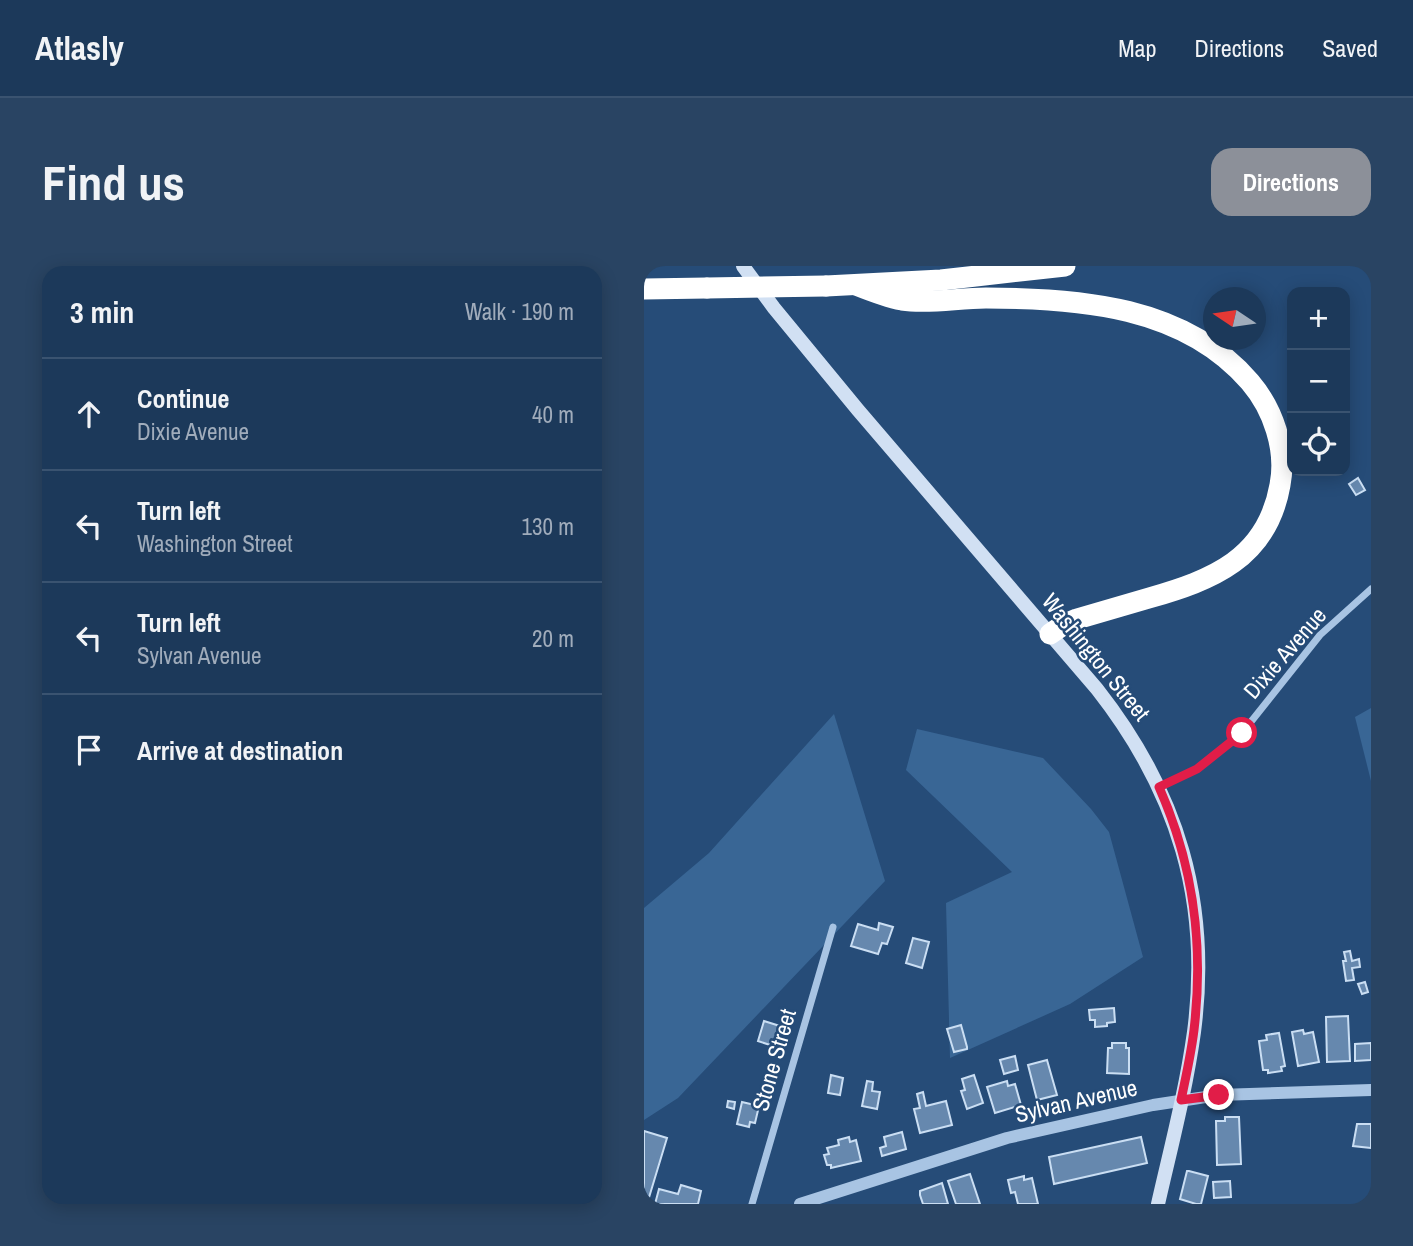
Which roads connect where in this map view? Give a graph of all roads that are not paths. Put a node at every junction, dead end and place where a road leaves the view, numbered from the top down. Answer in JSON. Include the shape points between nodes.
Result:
{"nodes":[{"id":1,"x":743,"y":266,"type":"edge"},
{"id":2,"x":1065,"y":266,"type":"edge"},
{"id":3,"x":856,"y":285,"type":"junction"},
{"id":4,"x":644,"y":289,"type":"edge"},
{"id":5,"x":1371,"y":589,"type":"edge"},
{"id":6,"x":1050,"y":634,"type":"junction"},
{"id":7,"x":1159,"y":787,"type":"junction"},
{"id":8,"x":833,"y":927,"type":"dead end"},
{"id":9,"x":1371,"y":1090,"type":"edge"},
{"id":10,"x":1181,"y":1100,"type":"junction"},
{"id":11,"x":752,"y":1204,"type":"edge"},
{"id":12,"x":800,"y":1204,"type":"edge"},
{"id":13,"x":1158,"y":1204,"type":"edge"}],
"edges":[{"from":1,"to":6,"type":"main road","name":"Washington Street"},
{"from":2,"to":3,"type":"highway"},
{"from":3,"to":4,"type":"highway","bridge":true},
{"from":3,"to":6,"type":"highway","via":[[908,300],[1051,300],[1151,317],[1219,352],[1266,405],[1278,436],[1281,482],[1269,517],[1248,550],[1205,580],[1077,619]]},
{"from":5,"to":7,"type":"street","name":"Dixie Avenue","via":[[1320,635],[1242,733],[1197,769]]},
{"from":6,"to":7,"type":"main road","name":"Washington Street","via":[[1126,728]]},
{"from":7,"to":10,"type":"main road","name":"Washington Street","via":[[1184,856],[1197,932],[1196,1012]]},
{"from":8,"to":11,"type":"street","name":"Stone Street"},
{"from":9,"to":10,"type":"street","name":"Sylvan Avenue"},
{"from":10,"to":12,"type":"street","name":"Sylvan Avenue","via":[[1021,1134]]},
{"from":10,"to":13,"type":"main road","name":"Washington Street"}]}
